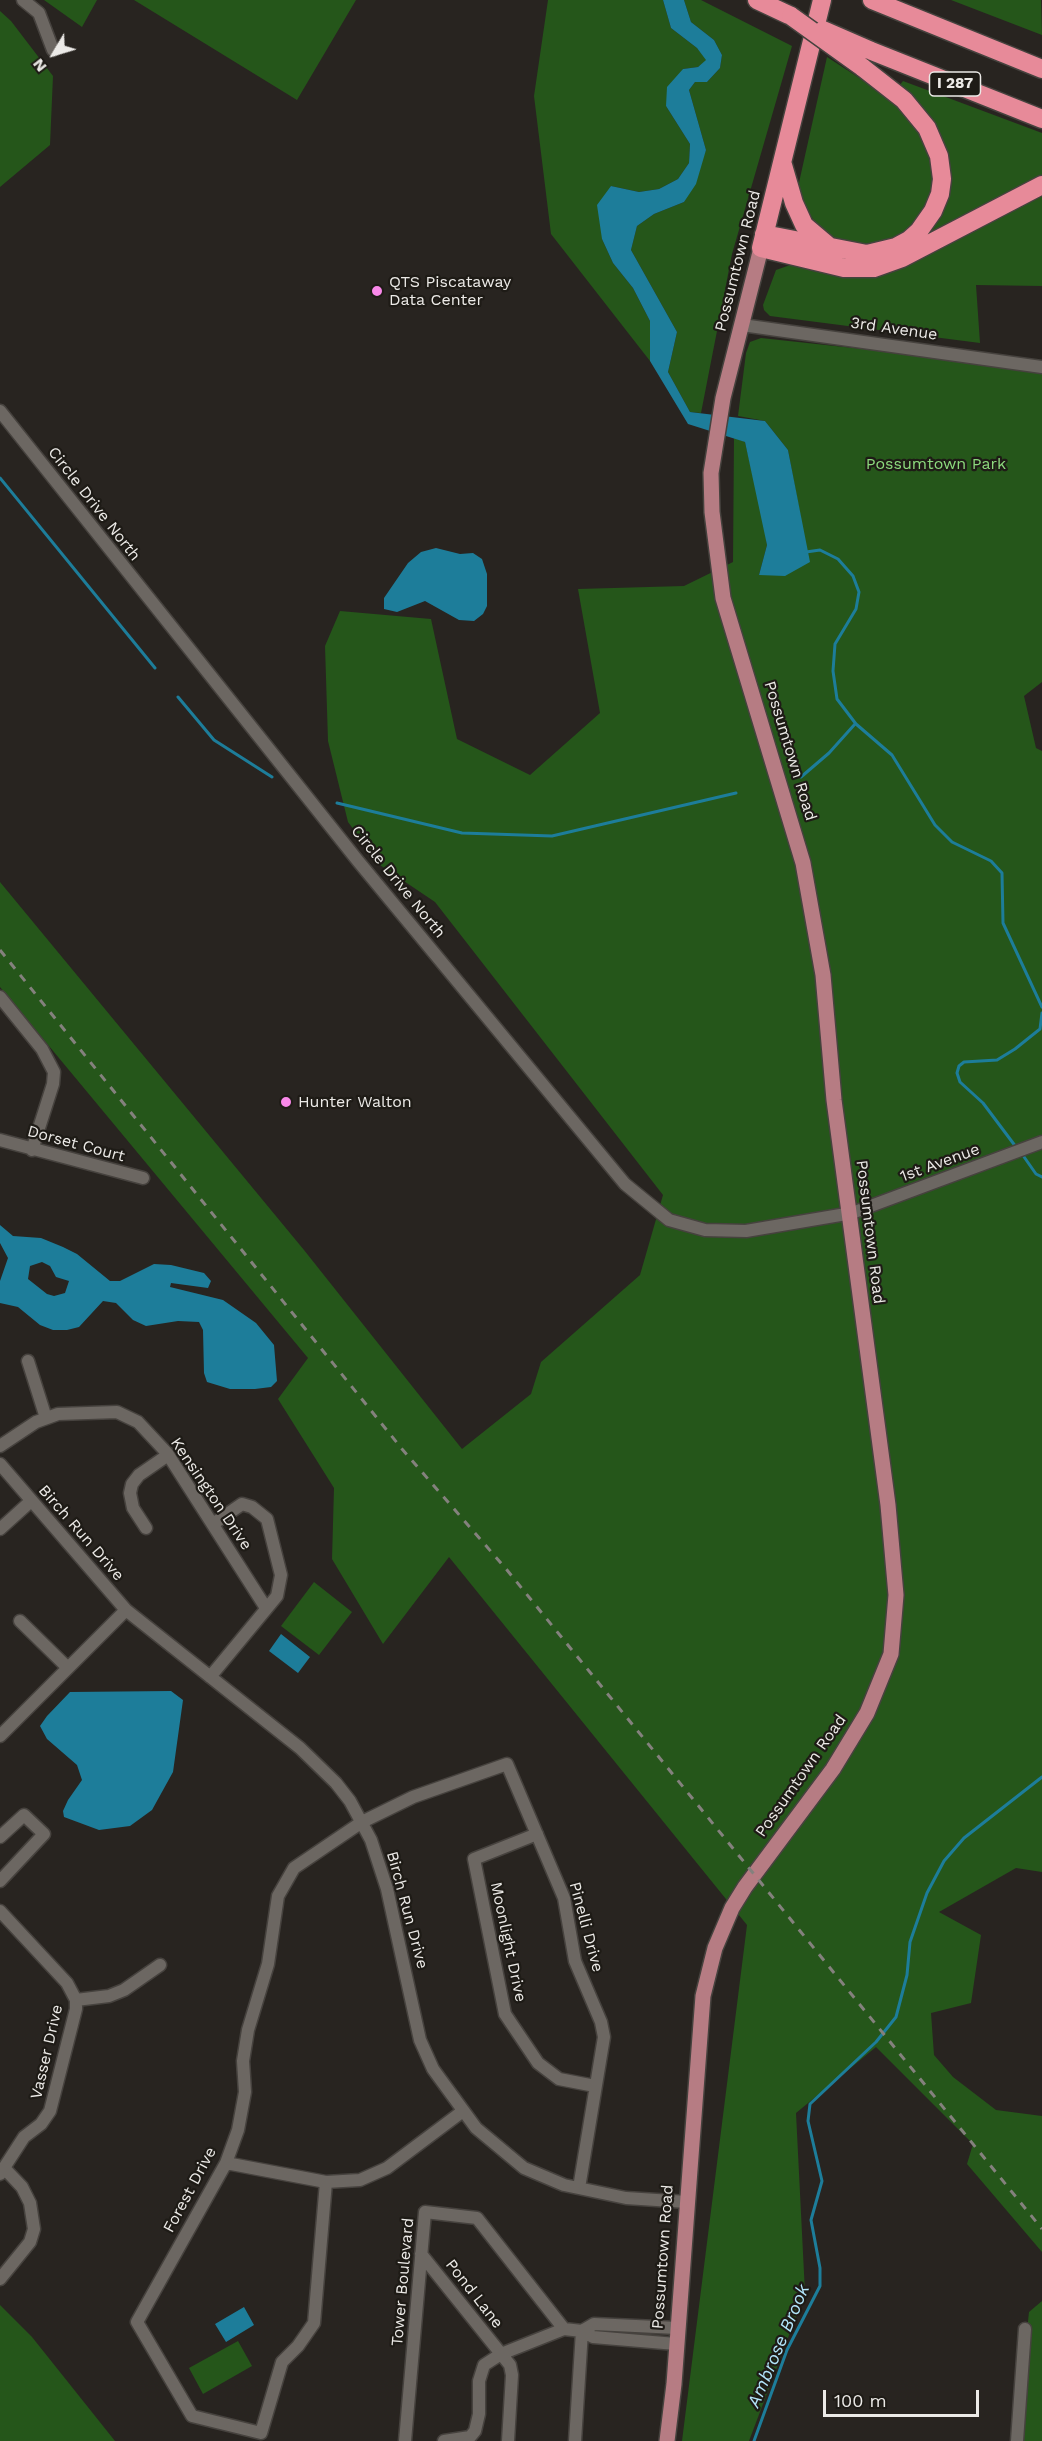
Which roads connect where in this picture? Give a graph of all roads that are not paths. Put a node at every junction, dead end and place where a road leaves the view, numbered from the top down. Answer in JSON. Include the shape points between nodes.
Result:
{"nodes":[{"id":1,"x":23,"y":0,"type":"edge"},
{"id":2,"x":822,"y":0,"type":"edge"},
{"id":3,"x":875,"y":1,"type":"edge"},
{"id":4,"x":763,"y":3,"type":"edge"},
{"id":5,"x":791,"y":16,"type":"junction"},
{"id":6,"x":54,"y":50,"type":"dead end"},
{"id":7,"x":1042,"y":69,"type":"edge"},
{"id":8,"x":1042,"y":119,"type":"edge"},
{"id":9,"x":783,"y":164,"type":"junction"},
{"id":10,"x":1042,"y":185,"type":"edge"},
{"id":11,"x":763,"y":241,"type":"junction"},
{"id":12,"x":837,"y":251,"type":"junction"},
{"id":13,"x":742,"y":325,"type":"junction"},
{"id":14,"x":1042,"y":367,"type":"edge"},
{"id":15,"x":0,"y":411,"type":"edge"},
{"id":16,"x":0,"y":997,"type":"edge"},
{"id":17,"x":0,"y":1140,"type":"edge"},
{"id":18,"x":1042,"y":1142,"type":"edge"},
{"id":19,"x":32,"y":1150,"type":"junction"},
{"id":20,"x":143,"y":1178,"type":"dead end"},
{"id":21,"x":849,"y":1214,"type":"junction"},
{"id":22,"x":28,"y":1361,"type":"dead end"},
{"id":23,"x":46,"y":1418,"type":"junction"},
{"id":24,"x":0,"y":1446,"type":"edge"},
{"id":25,"x":168,"y":1455,"type":"junction"},
{"id":26,"x":0,"y":1464,"type":"edge"},
{"id":27,"x":31,"y":1501,"type":"junction"},
{"id":28,"x":213,"y":1524,"type":"junction"},
{"id":29,"x":147,"y":1528,"type":"dead end"},
{"id":30,"x":0,"y":1529,"type":"edge"},
{"id":31,"x":266,"y":1608,"type":"junction"},
{"id":32,"x":126,"y":1610,"type":"junction"},
{"id":33,"x":20,"y":1621,"type":"dead end"},
{"id":34,"x":68,"y":1668,"type":"junction"},
{"id":35,"x":210,"y":1677,"type":"junction"},
{"id":36,"x":0,"y":1736,"type":"edge"},
{"id":37,"x":362,"y":1822,"type":"junction"},
{"id":38,"x":537,"y":1834,"type":"junction"},
{"id":39,"x":0,"y":1837,"type":"edge"},
{"id":40,"x":0,"y":1881,"type":"edge"},
{"id":41,"x":0,"y":1911,"type":"edge"},
{"id":42,"x":160,"y":1965,"type":"dead end"},
{"id":43,"x":76,"y":2000,"type":"junction"},
{"id":44,"x":596,"y":2086,"type":"junction"},
{"id":45,"x":463,"y":2111,"type":"junction"},
{"id":46,"x":226,"y":2163,"type":"junction"},
{"id":47,"x":2,"y":2171,"type":"edge"},
{"id":48,"x":326,"y":2182,"type":"junction"},
{"id":49,"x":579,"y":2188,"type":"junction"},
{"id":50,"x":687,"y":2202,"type":"junction"},
{"id":51,"x":422,"y":2254,"type":"junction"},
{"id":52,"x":0,"y":2279,"type":"edge"},
{"id":53,"x":677,"y":2328,"type":"junction"},
{"id":54,"x":564,"y":2329,"type":"junction"},
{"id":55,"x":1025,"y":2329,"type":"dead end"},
{"id":56,"x":582,"y":2331,"type":"junction"},
{"id":57,"x":676,"y":2344,"type":"junction"},
{"id":58,"x":501,"y":2354,"type":"junction"},
{"id":59,"x":405,"y":2441,"type":"edge"},
{"id":60,"x":444,"y":2441,"type":"edge"},
{"id":61,"x":508,"y":2441,"type":"edge"},
{"id":62,"x":574,"y":2441,"type":"edge"},
{"id":63,"x":667,"y":2441,"type":"edge"},
{"id":64,"x":1017,"y":2441,"type":"edge"}],
"edges":[{"from":1,"to":6,"type":"street","via":[[39,13]]},
{"from":2,"to":9,"type":"highway","name":"Possumtown Road"},
{"from":3,"to":7,"type":"highway","number":"I 287"},
{"from":4,"to":5,"type":"highway","number":"I 287"},
{"from":5,"to":8,"type":"highway","number":"I 287","bridge":true},
{"from":5,"to":12,"type":"highway","bridge":true,"via":[[904,100],[927,128],[939,156],[940,194],[927,220],[909,240],[867,255]]},
{"from":9,"to":11,"type":"highway","name":"Possumtown Road"},
{"from":9,"to":12,"type":"highway","via":[[804,225]]},
{"from":10,"to":11,"type":"highway","via":[[916,252],[874,268],[844,268]]},
{"from":11,"to":12,"type":"highway"},
{"from":11,"to":13,"type":"main road","name":"Possumtown Road"},
{"from":13,"to":14,"type":"street","name":"3rd Avenue"},
{"from":13,"to":21,"type":"main road","name":"Possumtown Road","via":[[723,398],[711,473],[712,512],[723,598],[803,863],[824,975],[834,1100]]},
{"from":15,"to":21,"type":"street","name":"Circle Drive North","via":[[358,861],[625,1184],[669,1220],[705,1230],[746,1231]]},
{"from":16,"to":19,"type":"street","via":[[42,1049],[54,1072]]},
{"from":17,"to":19,"type":"street","name":"Dorset Court"},
{"from":18,"to":21,"type":"street","name":"1st Avenue"},
{"from":19,"to":20,"type":"street","name":"Dorset Court"},
{"from":21,"to":50,"type":"main road","name":"Possumtown Road","via":[[888,1505],[896,1594],[891,1654],[867,1713],[833,1769],[741,1893],[715,1948],[704,1996]]},
{"from":22,"to":23,"type":"street"},
{"from":23,"to":24,"type":"street","name":"Kensington Drive"},
{"from":23,"to":25,"type":"street","name":"Kensington Drive","via":[[117,1412],[138,1422]]},
{"from":25,"to":28,"type":"street","name":"Kensington Drive"},
{"from":25,"to":29,"type":"street","via":[[132,1484],[133,1508]]},
{"from":26,"to":27,"type":"street","name":"Birch Run Drive"},
{"from":27,"to":30,"type":"street"},
{"from":27,"to":32,"type":"street","name":"Birch Run Drive"},
{"from":28,"to":31,"type":"street","name":"Kensington Drive"},
{"from":28,"to":31,"type":"street","via":[[242,1504],[267,1519],[281,1575],[277,1596]]},
{"from":31,"to":35,"type":"street"},
{"from":32,"to":34,"type":"street"},
{"from":32,"to":35,"type":"street","name":"Birch Run Drive"},
{"from":33,"to":34,"type":"street"},
{"from":34,"to":36,"type":"street"},
{"from":35,"to":37,"type":"street","name":"Birch Run Drive","via":[[329,1776]]},
{"from":37,"to":38,"type":"street","name":"Pinelli Drive","via":[[413,1797],[507,1764]]},
{"from":37,"to":45,"type":"street","name":"Birch Run Drive","via":[[387,1889],[420,2040],[434,2069]]},
{"from":37,"to":46,"type":"street","name":"Forest Drive","via":[[294,1868],[278,1896],[268,1964],[248,2030],[238,2130]]},
{"from":38,"to":44,"type":"street","name":"Pinelli Drive","via":[[564,1898],[576,1961],[601,2022],[604,2037]]},
{"from":38,"to":44,"type":"street","name":"Moonlight Drive","via":[[474,1859],[505,2014],[538,2063],[559,2079]]},
{"from":39,"to":40,"type":"street","via":[[24,1815],[44,1833]]},
{"from":41,"to":43,"type":"street","name":"Vasser Drive","via":[[67,1983]]},
{"from":42,"to":43,"type":"street","via":[[124,1990],[98,1999]]},
{"from":43,"to":47,"type":"street","name":"Vasser Drive","via":[[50,2111],[24,2137]]},
{"from":44,"to":49,"type":"street","name":"Pinelli Drive"},
{"from":45,"to":48,"type":"street","via":[[387,2168],[360,2180]]},
{"from":45,"to":49,"type":"street","name":"Birch Run Drive","via":[[476,2128],[524,2168]]},
{"from":46,"to":48,"type":"street"},
{"from":46,"to":48,"type":"street","name":"Forest Drive","via":[[137,2322],[192,2416],[261,2433],[282,2362],[314,2323]]},
{"from":47,"to":52,"type":"street","via":[[26,2195],[33,2229],[30,2242]]},
{"from":49,"to":50,"type":"street","name":"Birch Run Drive","via":[[626,2198]]},
{"from":50,"to":53,"type":"main road","name":"Possumtown Road"},
{"from":51,"to":54,"type":"street","name":"Tower Boulevard","via":[[425,2212],[477,2218]]},
{"from":51,"to":58,"type":"street","name":"Pond Lane"},
{"from":51,"to":59,"type":"street","name":"Tower Boulevard"},
{"from":53,"to":56,"type":"street","via":[[594,2324]]},
{"from":53,"to":57,"type":"main road","name":"Possumtown Road"},
{"from":54,"to":56,"type":"street"},
{"from":54,"to":58,"type":"street"},
{"from":55,"to":64,"type":"street"},
{"from":56,"to":57,"type":"street","via":[[593,2337]]},
{"from":56,"to":62,"type":"street"},
{"from":57,"to":63,"type":"main road","name":"Possumtown Road"},
{"from":58,"to":60,"type":"street","via":[[484,2366],[475,2431],[470,2437]]},
{"from":58,"to":61,"type":"street","name":"Pond Lane","via":[[510,2365],[512,2376]]}]}
